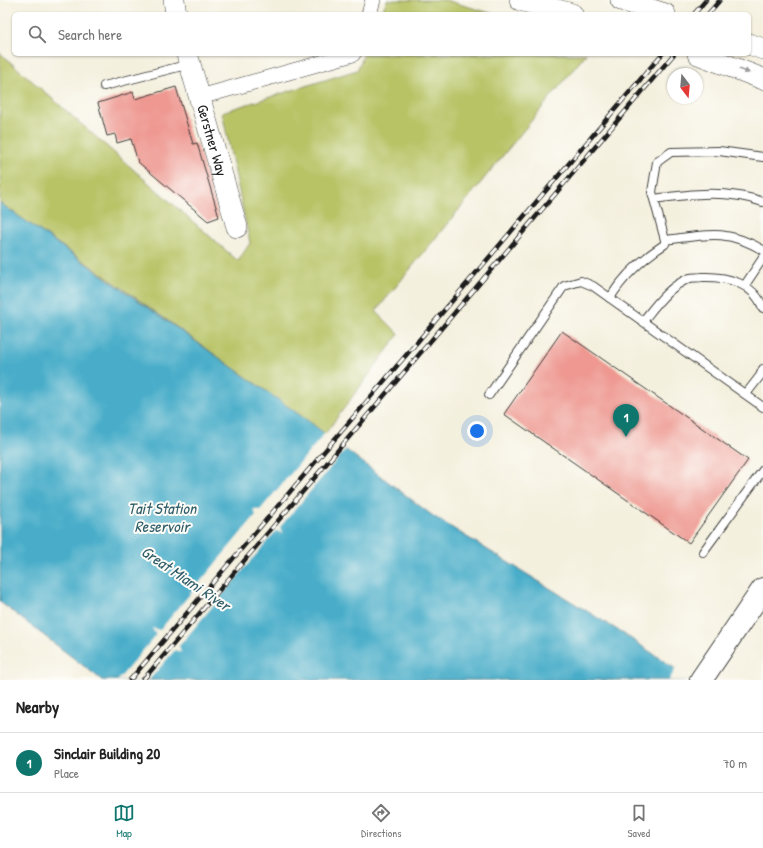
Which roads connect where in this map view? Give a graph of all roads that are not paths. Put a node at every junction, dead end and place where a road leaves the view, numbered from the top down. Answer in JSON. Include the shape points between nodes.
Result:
{"nodes":[{"id":1,"x":174,"y":0,"type":"edge"},
{"id":2,"x":373,"y":0,"type":"edge"},
{"id":3,"x":520,"y":0,"type":"edge"},
{"id":4,"x":620,"y":0,"type":"edge"},
{"id":5,"x":176,"y":12,"type":"edge"},
{"id":6,"x":370,"y":12,"type":"edge"},
{"id":7,"x":565,"y":12,"type":"edge"},
{"id":8,"x":659,"y":12,"type":"edge"},
{"id":9,"x":751,"y":45,"type":"edge"},
{"id":10,"x":763,"y":49,"type":"edge"},
{"id":11,"x":346,"y":56,"type":"edge"},
{"id":12,"x":703,"y":56,"type":"edge"},
{"id":13,"x":189,"y":59,"type":"edge"},
{"id":14,"x":763,"y":78,"type":"edge"},
{"id":15,"x":104,"y":86,"type":"dead end"},
{"id":16,"x":200,"y":97,"type":"junction"},
{"id":17,"x":763,"y":157,"type":"edge"},
{"id":18,"x":654,"y":199,"type":"junction"},
{"id":19,"x":763,"y":202,"type":"edge"},
{"id":20,"x":237,"y":227,"type":"dead end"},
{"id":21,"x":665,"y":240,"type":"junction"},
{"id":22,"x":763,"y":250,"type":"edge"},
{"id":23,"x":763,"y":258,"type":"edge"},
{"id":24,"x":745,"y":286,"type":"junction"},
{"id":25,"x":610,"y":298,"type":"junction"},
{"id":26,"x":763,"y":308,"type":"edge"},
{"id":27,"x":642,"y":321,"type":"junction"},
{"id":28,"x":763,"y":369,"type":"edge"},
{"id":29,"x":746,"y":394,"type":"junction"},
{"id":30,"x":489,"y":395,"type":"dead end"},
{"id":31,"x":763,"y":407,"type":"edge"},
{"id":32,"x":763,"y":470,"type":"edge"},
{"id":33,"x":703,"y":552,"type":"dead end"},
{"id":34,"x":763,"y":589,"type":"edge"},
{"id":35,"x":701,"y":680,"type":"edge"}],
"edges":[{"from":1,"to":5,"type":"main road"},
{"from":2,"to":6,"type":"street"},
{"from":3,"to":7,"type":"main road"},
{"from":4,"to":8,"type":"main road"},
{"from":9,"to":10,"type":"main road"},
{"from":11,"to":16,"type":"street"},
{"from":12,"to":14,"type":"main road","one_way":true},
{"from":13,"to":15,"type":"lane"},
{"from":13,"to":16,"type":"main road","name":"Gerstner Way"},
{"from":16,"to":20,"type":"main road","name":"Gerstner Way"},
{"from":17,"to":18,"type":"lane","via":[[719,151],[672,152],[657,162],[652,192]]},
{"from":18,"to":19,"type":"lane","via":[[726,193]]},
{"from":18,"to":21,"type":"lane"},
{"from":21,"to":22,"type":"lane","via":[[717,234],[745,240]]},
{"from":21,"to":25,"type":"lane","via":[[665,244],[644,258],[621,281]]},
{"from":23,"to":24,"type":"lane"},
{"from":24,"to":26,"type":"lane","via":[[760,301]]},
{"from":24,"to":27,"type":"lane","via":[[734,280],[715,277],[690,278],[664,295]]},
{"from":25,"to":27,"type":"lane"},
{"from":25,"to":30,"type":"lane","via":[[581,281],[564,286]]},
{"from":27,"to":29,"type":"lane"},
{"from":28,"to":29,"type":"lane"},
{"from":29,"to":31,"type":"lane"},
{"from":32,"to":33,"type":"lane"},
{"from":34,"to":35,"type":"main road"}]}
